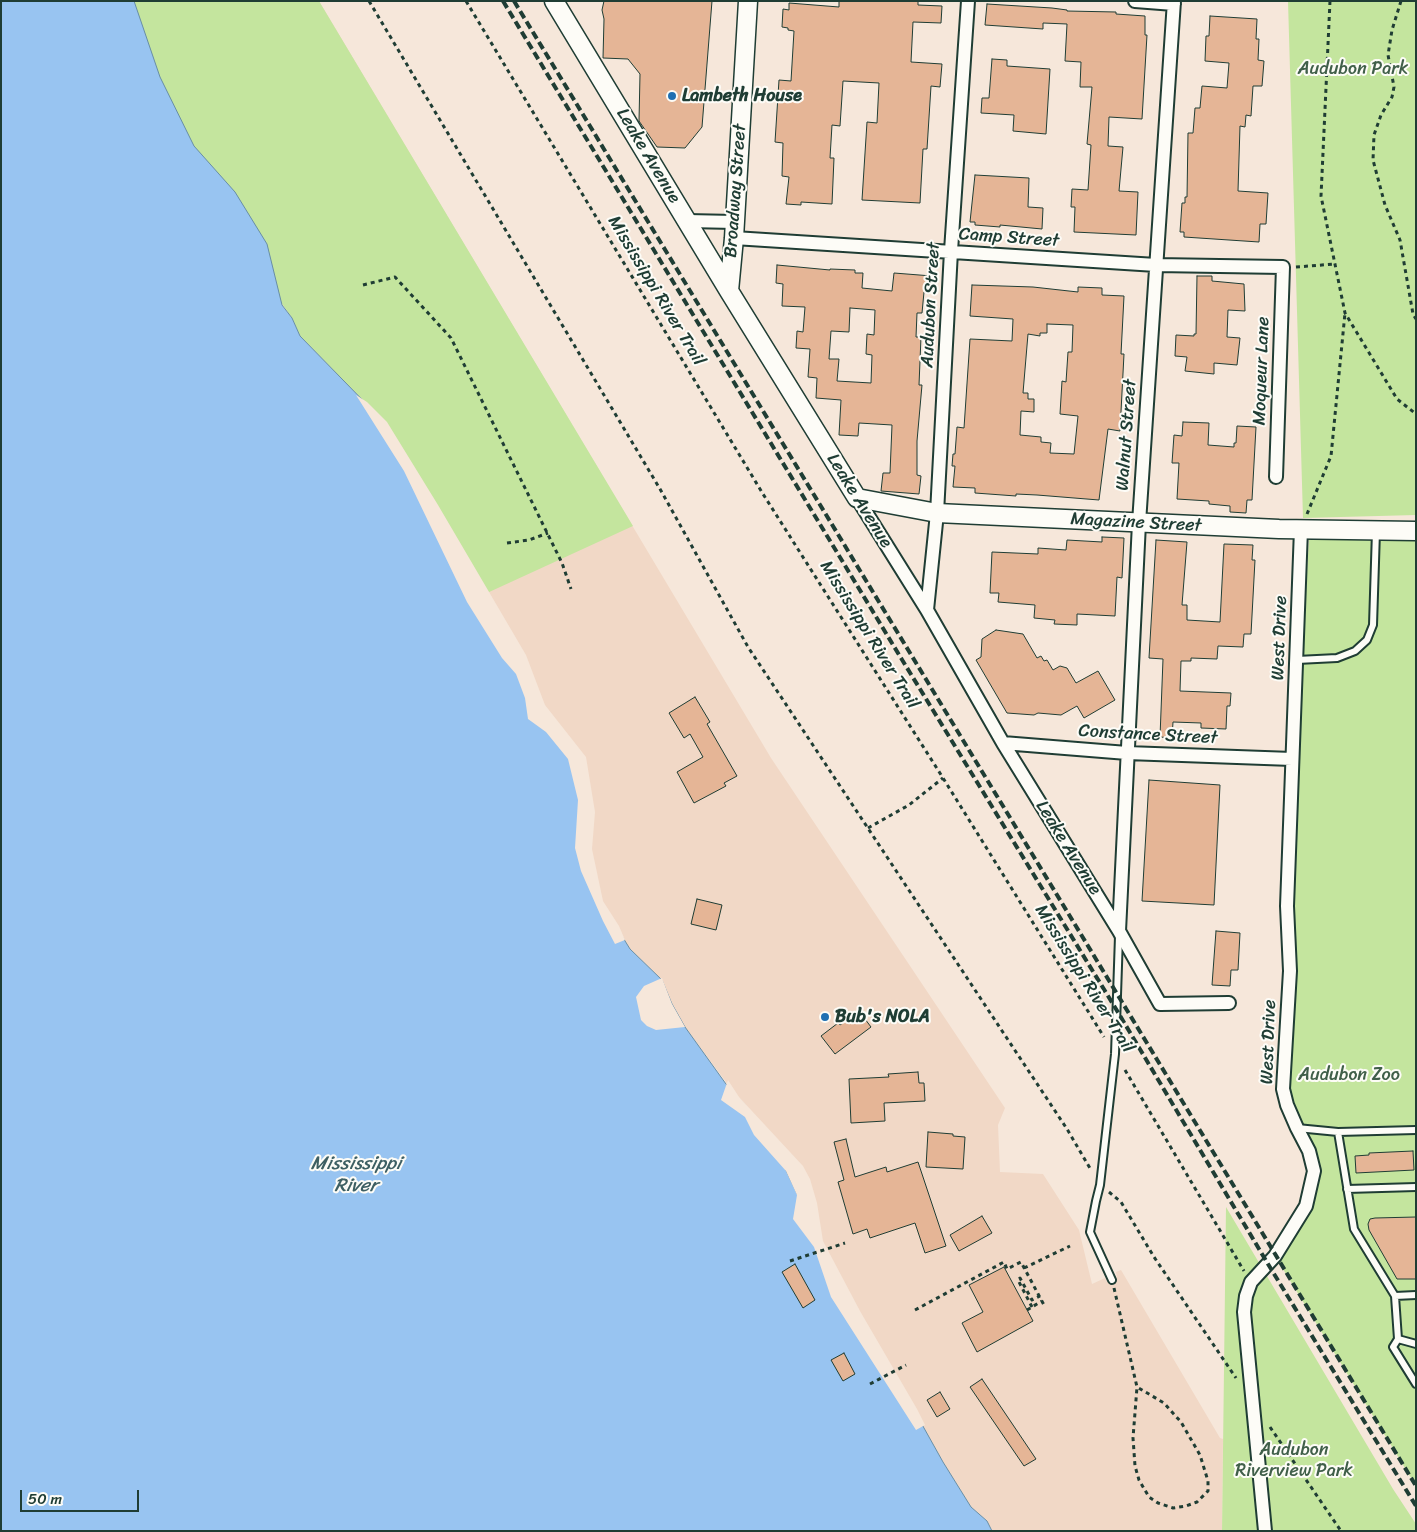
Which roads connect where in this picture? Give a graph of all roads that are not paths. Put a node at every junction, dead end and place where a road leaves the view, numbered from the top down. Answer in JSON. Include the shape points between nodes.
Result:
{"nodes":[{"id":1,"x":554,"y":1,"type":"edge"},
{"id":2,"x":748,"y":1,"type":"edge"},
{"id":3,"x":968,"y":1,"type":"edge"},
{"id":4,"x":1135,"y":1,"type":"edge"},
{"id":5,"x":1174,"y":2,"type":"edge"},
{"id":6,"x":687,"y":221,"type":"junction"},
{"id":7,"x":734,"y":230,"type":"junction"},
{"id":8,"x":951,"y":251,"type":"junction"},
{"id":9,"x":1156,"y":265,"type":"junction"},
{"id":10,"x":1283,"y":267,"type":"joint"},
{"id":11,"x":729,"y":291,"type":"junction"},
{"id":12,"x":1276,"y":477,"type":"dead end"},
{"id":13,"x":857,"y":498,"type":"junction"},
{"id":14,"x":937,"y":513,"type":"junction"},
{"id":15,"x":1139,"y":523,"type":"junction"},
{"id":16,"x":1301,"y":529,"type":"junction"},
{"id":17,"x":1376,"y":531,"type":"junction"},
{"id":18,"x":1416,"y":531,"type":"edge"},
{"id":19,"x":927,"y":610,"type":"junction"},
{"id":20,"x":1297,"y":660,"type":"junction"},
{"id":21,"x":1003,"y":743,"type":"junction"},
{"id":22,"x":1127,"y":753,"type":"junction"},
{"id":23,"x":1292,"y":759,"type":"junction"},
{"id":24,"x":1119,"y":931,"type":"junction"},
{"id":25,"x":1229,"y":1003,"type":"dead end"},
{"id":26,"x":1297,"y":1128,"type":"junction"},
{"id":27,"x":1416,"y":1130,"type":"edge"},
{"id":28,"x":1338,"y":1132,"type":"junction"},
{"id":29,"x":1416,"y":1187,"type":"edge"},
{"id":30,"x":1347,"y":1189,"type":"junction"},
{"id":31,"x":1112,"y":1280,"type":"road end"},
{"id":32,"x":1416,"y":1295,"type":"edge"},
{"id":33,"x":1395,"y":1296,"type":"junction"},
{"id":34,"x":1398,"y":1339,"type":"junction"},
{"id":35,"x":1416,"y":1344,"type":"edge"},
{"id":36,"x":1416,"y":1384,"type":"edge"},
{"id":37,"x":1265,"y":1531,"type":"edge"}],
"edges":[{"from":1,"to":6,"type":"street","name":"Leake Avenue"},
{"from":2,"to":7,"type":"street","name":"Broadway Street"},
{"from":3,"to":8,"type":"street","name":"Audubon Street"},
{"from":4,"to":5,"type":"street"},
{"from":5,"to":9,"type":"street","name":"Walnut Street"},
{"from":6,"to":7,"type":"street","name":"Camp Street"},
{"from":6,"to":11,"type":"street","name":"Leake Avenue"},
{"from":7,"to":8,"type":"street","name":"Camp Street"},
{"from":7,"to":11,"type":"street","name":"Broadway Street"},
{"from":8,"to":9,"type":"street","name":"Camp Street"},
{"from":8,"to":14,"type":"street","name":"Audubon Street"},
{"from":9,"to":10,"type":"street","name":"Camp Street"},
{"from":9,"to":15,"type":"street","name":"Walnut Street"},
{"from":10,"to":12,"type":"street","name":"Moqueur Lane"},
{"from":11,"to":13,"type":"street","name":"Leake Avenue"},
{"from":13,"to":14,"type":"street","name":"Magazine Street"},
{"from":13,"to":19,"type":"street","name":"Leake Avenue"},
{"from":14,"to":15,"type":"street","name":"Magazine Street"},
{"from":14,"to":19,"type":"street","name":"Audubon Street"},
{"from":15,"to":16,"type":"street","name":"Magazine Street"},
{"from":15,"to":22,"type":"street","name":"Walnut Street"},
{"from":16,"to":17,"type":"street","name":"Magazine Street"},
{"from":16,"to":20,"type":"street","name":"West Drive"},
{"from":17,"to":18,"type":"street","name":"Magazine Street"},
{"from":17,"to":20,"type":"lane","via":[[1373,625],[1367,640],[1355,651],[1337,658]]},
{"from":19,"to":21,"type":"street","name":"Leake Avenue"},
{"from":20,"to":23,"type":"street","name":"West Drive"},
{"from":21,"to":22,"type":"street","name":"Constance Street"},
{"from":21,"to":24,"type":"street","name":"Leake Avenue"},
{"from":22,"to":23,"type":"street","name":"Constance Street"},
{"from":22,"to":24,"type":"street","name":"Walnut Street"},
{"from":23,"to":26,"type":"street","name":"West Drive","via":[[1287,906],[1290,971],[1283,1090]]},
{"from":24,"to":25,"type":"street","name":"Leake Avenue","via":[[1160,1004]]},
{"from":24,"to":31,"type":"lane","via":[[1115,1054],[1100,1185],[1090,1232]]},
{"from":26,"to":28,"type":"lane"},
{"from":26,"to":37,"type":"street","name":"West Drive","via":[[1309,1151],[1314,1171],[1306,1206],[1281,1248],[1251,1282],[1244,1312]]},
{"from":27,"to":28,"type":"lane"},
{"from":28,"to":30,"type":"lane"},
{"from":29,"to":30,"type":"lane"},
{"from":30,"to":33,"type":"lane","via":[[1354,1229]]},
{"from":32,"to":33,"type":"lane"},
{"from":33,"to":34,"type":"lane"},
{"from":34,"to":35,"type":"lane"},
{"from":34,"to":36,"type":"lane","via":[[1394,1347]]}]}
